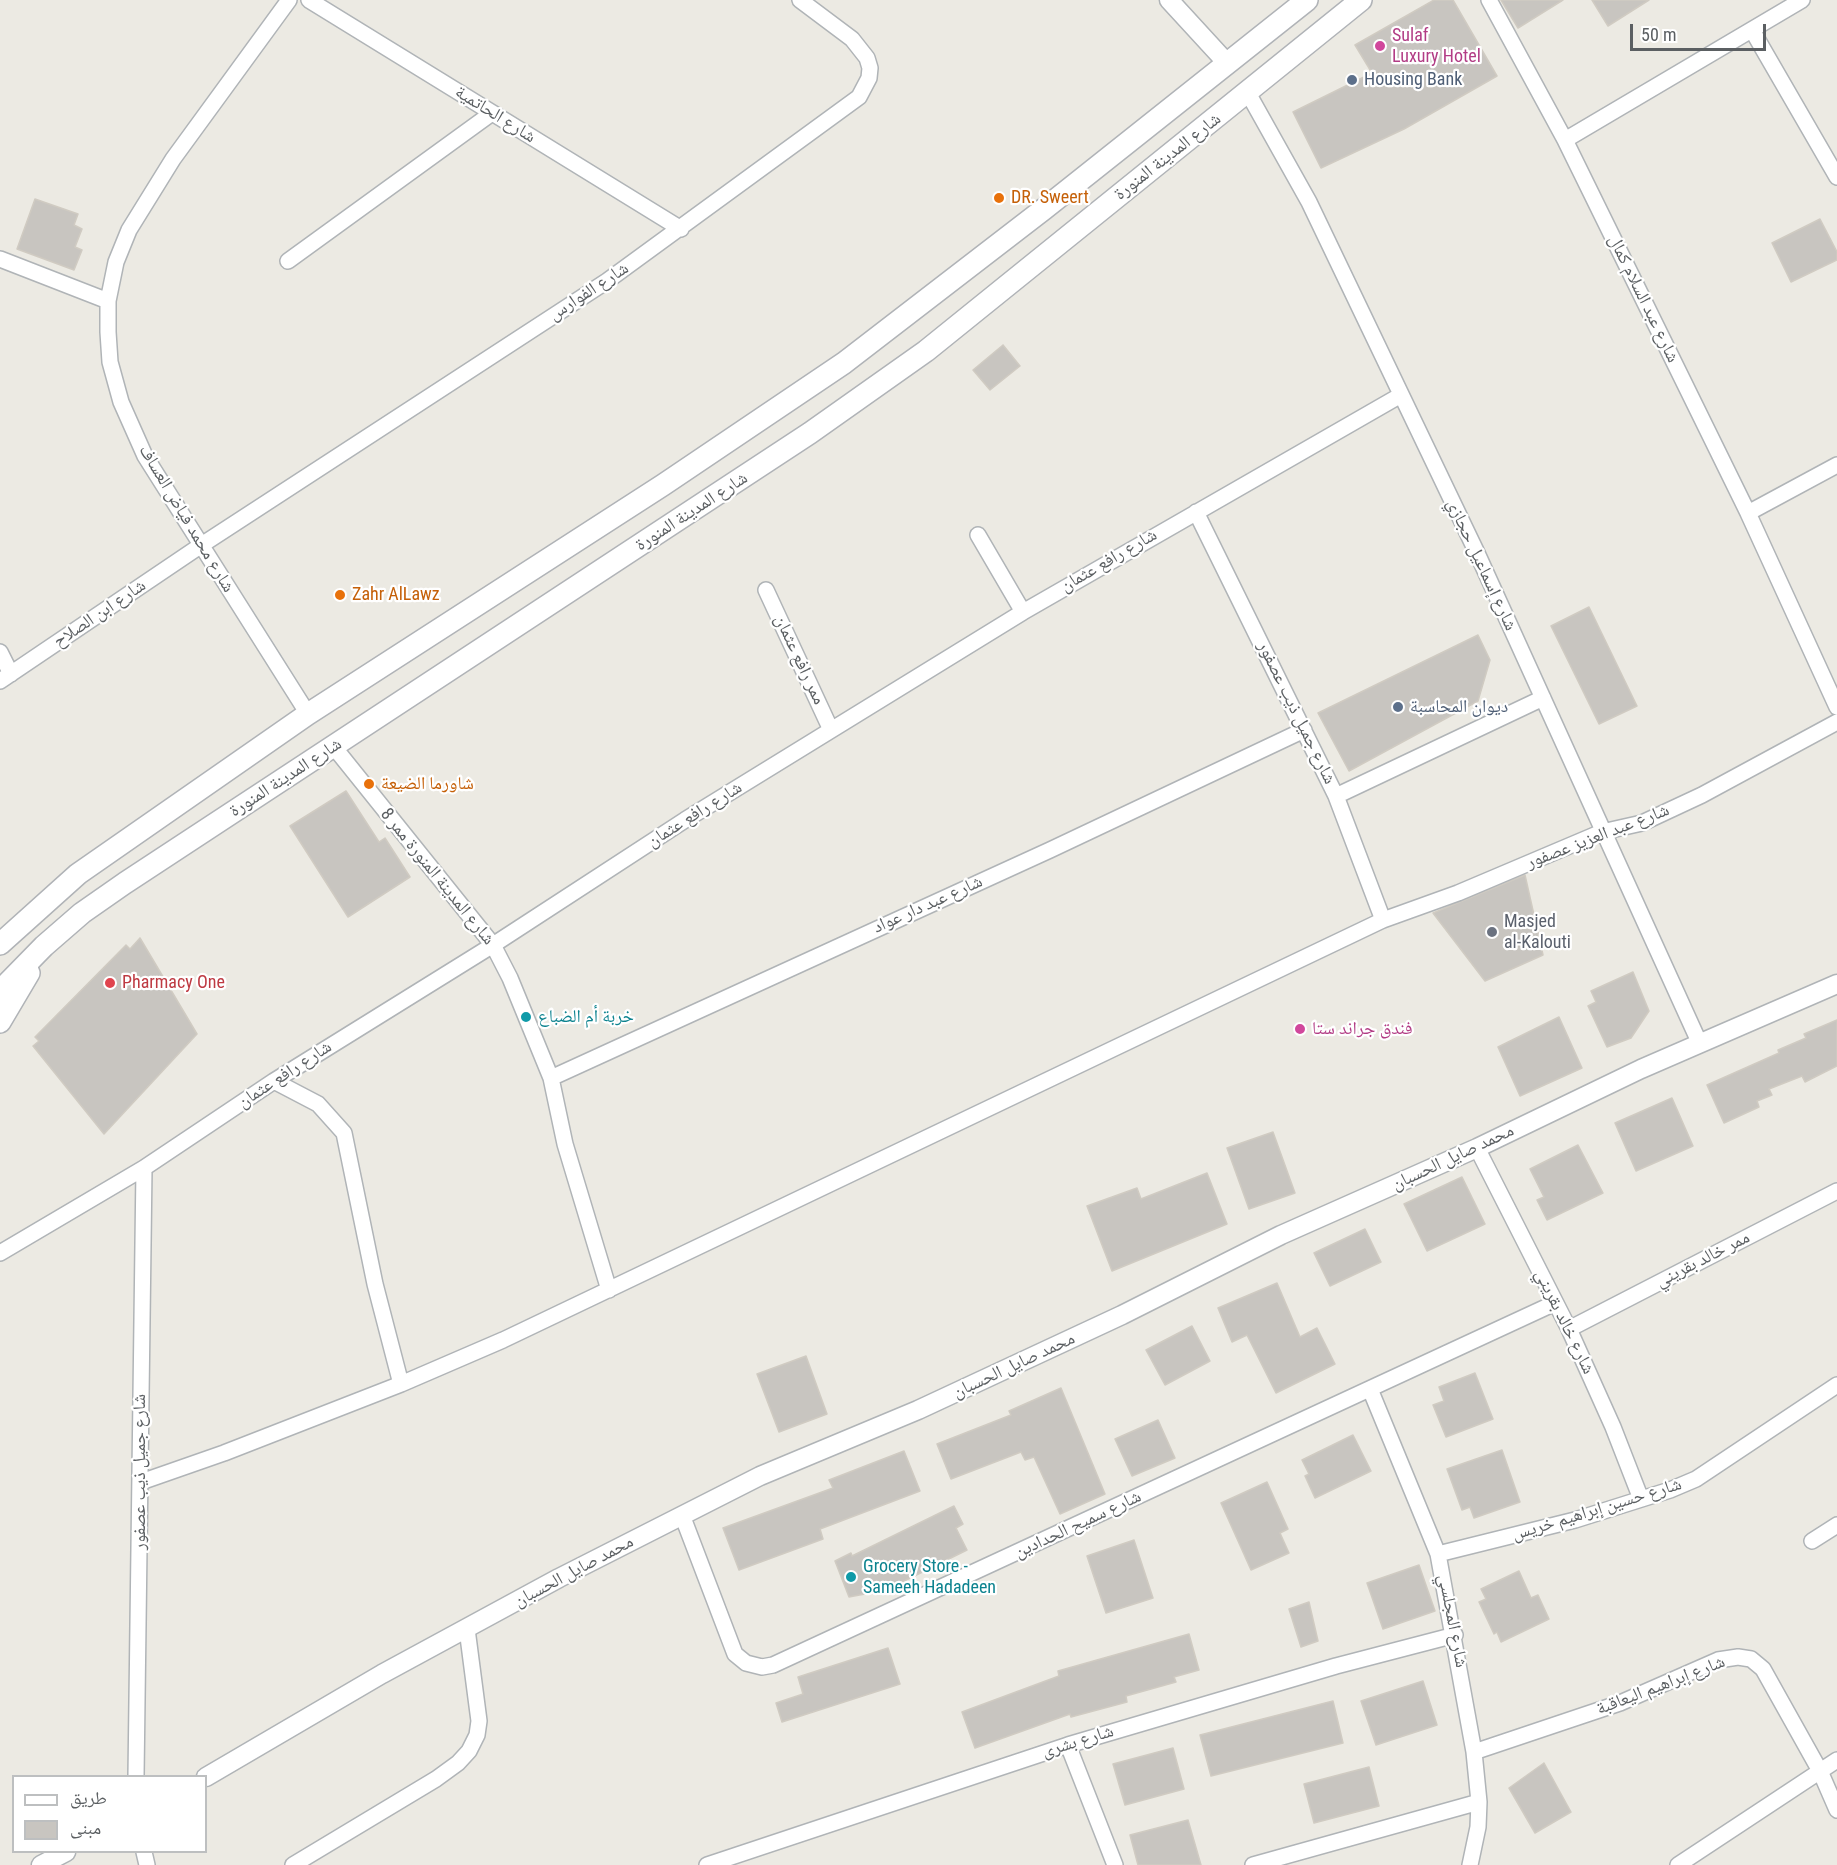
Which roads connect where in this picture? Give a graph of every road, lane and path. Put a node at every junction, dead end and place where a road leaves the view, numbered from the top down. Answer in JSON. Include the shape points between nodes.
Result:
{"nodes":[{"id":1,"x":289,"y":0,"type":"edge"},
{"id":2,"x":309,"y":0,"type":"edge"},
{"id":3,"x":800,"y":0,"type":"edge"},
{"id":4,"x":1169,"y":0,"type":"edge"},
{"id":5,"x":1307,"y":0,"type":"edge"},
{"id":6,"x":1361,"y":0,"type":"edge"},
{"id":7,"x":1488,"y":0,"type":"edge"},
{"id":8,"x":1802,"y":0,"type":"edge"},
{"id":9,"x":1752,"y":30,"type":"junction"},
{"id":10,"x":1227,"y":62,"type":"junction"},
{"id":11,"x":1248,"y":93,"type":"junction"},
{"id":12,"x":492,"y":114,"type":"junction"},
{"id":13,"x":1565,"y":140,"type":"junction"},
{"id":14,"x":1837,"y":177,"type":"edge"},
{"id":15,"x":681,"y":229,"type":"junction"},
{"id":16,"x":0,"y":259,"type":"edge"},
{"id":17,"x":288,"y":261,"type":"dead end"},
{"id":18,"x":108,"y":302,"type":"junction"},
{"id":19,"x":1401,"y":394,"type":"junction"},
{"id":20,"x":1837,"y":465,"type":"edge"},
{"id":21,"x":1196,"y":512,"type":"junction"},
{"id":22,"x":1748,"y":513,"type":"junction"},
{"id":23,"x":978,"y":535,"type":"dead end"},
{"id":24,"x":200,"y":546,"type":"junction"},
{"id":25,"x":766,"y":590,"type":"dead end"},
{"id":26,"x":1023,"y":612,"type":"junction"},
{"id":27,"x":0,"y":652,"type":"edge"},
{"id":28,"x":5,"y":677,"type":"edge"},
{"id":29,"x":1543,"y":698,"type":"junction"},
{"id":30,"x":1837,"y":707,"type":"edge"},
{"id":31,"x":308,"y":714,"type":"junction"},
{"id":32,"x":1837,"y":722,"type":"edge"},
{"id":33,"x":831,"y":730,"type":"junction"},
{"id":34,"x":1304,"y":730,"type":"junction"},
{"id":35,"x":334,"y":747,"type":"junction"},
{"id":36,"x":1336,"y":796,"type":"junction"},
{"id":37,"x":1602,"y":832,"type":"junction"},
{"id":38,"x":1383,"y":920,"type":"junction"},
{"id":39,"x":2,"y":940,"type":"edge"},
{"id":40,"x":493,"y":945,"type":"junction"},
{"id":41,"x":44,"y":946,"type":"junction"},
{"id":42,"x":1837,"y":984,"type":"edge"},
{"id":43,"x":0,"y":991,"type":"edge"},
{"id":44,"x":0,"y":1022,"type":"edge"},
{"id":45,"x":1700,"y":1044,"type":"junction"},
{"id":46,"x":551,"y":1078,"type":"junction"},
{"id":47,"x":274,"y":1081,"type":"junction"},
{"id":48,"x":1477,"y":1148,"type":"junction"},
{"id":49,"x":144,"y":1168,"type":"junction"},
{"id":50,"x":1837,"y":1191,"type":"edge"},
{"id":51,"x":0,"y":1253,"type":"edge"},
{"id":52,"x":609,"y":1290,"type":"junction"},
{"id":53,"x":1555,"y":1303,"type":"junction"},
{"id":54,"x":1569,"y":1329,"type":"junction"},
{"id":55,"x":401,"y":1384,"type":"junction"},
{"id":56,"x":1837,"y":1385,"type":"edge"},
{"id":57,"x":1370,"y":1389,"type":"junction"},
{"id":58,"x":141,"y":1482,"type":"junction"},
{"id":59,"x":1641,"y":1499,"type":"junction"},
{"id":60,"x":682,"y":1515,"type":"junction"},
{"id":61,"x":1837,"y":1525,"type":"edge"},
{"id":62,"x":1812,"y":1541,"type":"dead end"},
{"id":63,"x":1438,"y":1554,"type":"junction"},
{"id":64,"x":467,"y":1629,"type":"junction"},
{"id":65,"x":1455,"y":1635,"type":"junction"},
{"id":66,"x":1068,"y":1744,"type":"junction"},
{"id":67,"x":1474,"y":1752,"type":"junction"},
{"id":68,"x":1837,"y":1760,"type":"edge"},
{"id":69,"x":1820,"y":1771,"type":"junction"},
{"id":70,"x":136,"y":1775,"type":"edge"},
{"id":71,"x":207,"y":1776,"type":"edge"},
{"id":72,"x":1479,"y":1802,"type":"junction"},
{"id":73,"x":1837,"y":1810,"type":"edge"},
{"id":74,"x":62,"y":1853,"type":"edge"},
{"id":75,"x":40,"y":1865,"type":"edge"},
{"id":76,"x":293,"y":1865,"type":"edge"},
{"id":77,"x":707,"y":1865,"type":"edge"},
{"id":78,"x":1115,"y":1865,"type":"edge"},
{"id":79,"x":1254,"y":1865,"type":"edge"},
{"id":80,"x":1470,"y":1865,"type":"edge"},
{"id":81,"x":1678,"y":1865,"type":"edge"}],
"edges":[{"from":1,"to":18,"type":"street","name":"شارع محمد فياض العساف","via":[[151,192],[116,262]]},
{"from":2,"to":12,"type":"street","name":"شارع الحاتمية"},
{"from":3,"to":15,"type":"street","name":"شارع الفوارس","via":[[861,49],[870,68],[866,87],[815,132]]},
{"from":4,"to":10,"type":"street"},
{"from":5,"to":10,"type":"main road","name":"شارع المدينة المنورة"},
{"from":6,"to":11,"type":"main road","name":"شارع المدينة المنورة"},
{"from":7,"to":13,"type":"street","name":"شارع عبد السلام كمال"},
{"from":8,"to":9,"type":"street"},
{"from":9,"to":13,"type":"street"},
{"from":9,"to":14,"type":"street"},
{"from":10,"to":31,"type":"main road","name":"شارع المدينة المنورة","via":[[844,363]]},
{"from":11,"to":19,"type":"street","name":"شارع إسماعيل حجازي","via":[[1309,202]]},
{"from":11,"to":35,"type":"main road","name":"شارع المدينة المنورة","via":[[996,297],[878,385]]},
{"from":12,"to":15,"type":"street","name":"شارع الحاتمية"},
{"from":12,"to":17,"type":"street"},
{"from":13,"to":22,"type":"street","name":"شارع عبد السلام كمال"},
{"from":15,"to":24,"type":"street","name":"شارع الفوارس"},
{"from":16,"to":18,"type":"street"},
{"from":18,"to":24,"type":"street","name":"شارع محمد فياض العساف","via":[[110,362],[121,402],[145,456]]},
{"from":19,"to":21,"type":"street","name":"شارع رافع عثمان"},
{"from":19,"to":29,"type":"street","name":"شارع إسماعيل حجازي"},
{"from":20,"to":22,"type":"street"},
{"from":21,"to":26,"type":"street","name":"شارع رافع عثمان"},
{"from":21,"to":34,"type":"street","name":"شارع جميل ذيب عصفور"},
{"from":22,"to":30,"type":"street","name":"شارع عبد السلام كمال"},
{"from":23,"to":26,"type":"street"},
{"from":24,"to":28,"type":"street","name":"شارع ابن الصلاح"},
{"from":24,"to":31,"type":"street","name":"شارع محمد فياض العساف"},
{"from":25,"to":33,"type":"street","name":"ممر رافع عثمان"},
{"from":26,"to":33,"type":"street","name":"شارع رافع عثمان"},
{"from":27,"to":28,"type":"street"},
{"from":29,"to":36,"type":"street"},
{"from":29,"to":37,"type":"street","name":"شارع إسماعيل حجازي"},
{"from":31,"to":39,"type":"main road","name":"شارع المدينة المنورة","via":[[78,874]]},
{"from":32,"to":37,"type":"street","name":"شارع عبد العزيز عصفور","via":[[1670,810],[1642,823]]},
{"from":33,"to":40,"type":"street","name":"شارع رافع عثمان"},
{"from":34,"to":36,"type":"street","name":"شارع جميل ذيب عصفور"},
{"from":34,"to":46,"type":"street","name":"شارع عبد دار عواد"},
{"from":35,"to":40,"type":"street","name":"شارع المدينة المنورة ممر 8"},
{"from":35,"to":41,"type":"main road","name":"شارع المدينة المنورة","via":[[125,883]]},
{"from":36,"to":38,"type":"street","name":"شارع جميل ذيب عصفور"},
{"from":37,"to":38,"type":"street","name":"شارع عبد العزيز عصفور"},
{"from":37,"to":45,"type":"street","name":"شارع إسماعيل حجازي"},
{"from":38,"to":52,"type":"street","name":"شارع عبد العزيز عصفور"},
{"from":40,"to":46,"type":"street","name":"شارع المدينة المنورة ممر 8"},
{"from":40,"to":47,"type":"street","name":"شارع رافع عثمان"},
{"from":41,"to":43,"type":"main road","name":"شارع المدينة المنورة"},
{"from":41,"to":44,"type":"main road"},
{"from":42,"to":45,"type":"street","name":"محمد صايل الحسبان"},
{"from":45,"to":48,"type":"street","name":"محمد صايل الحسبان"},
{"from":46,"to":52,"type":"street","name":"شارع المدينة المنورة ممر 8","via":[[565,1144]]},
{"from":47,"to":49,"type":"street","name":"شارع رافع عثمان"},
{"from":47,"to":55,"type":"street","via":[[318,1104],[344,1133],[375,1284]]},
{"from":48,"to":53,"type":"street","name":"شارع خالد بقريني"},
{"from":48,"to":60,"type":"street","name":"محمد صايل الحسبان","via":[[1281,1235],[1122,1316],[918,1410],[759,1476]]},
{"from":49,"to":51,"type":"street","name":"شارع رافع عثمان"},
{"from":49,"to":58,"type":"street","name":"شارع جميل ذيب عصفور"},
{"from":50,"to":54,"type":"street","name":"ممر خالد بقريني"},
{"from":52,"to":55,"type":"street","name":"شارع عبد العزيز عصفور"},
{"from":53,"to":54,"type":"street","name":"شارع خالد بقريني"},
{"from":53,"to":57,"type":"street","name":"شارع سميح الحدادين"},
{"from":54,"to":59,"type":"street","name":"شارع خالد بقريني"},
{"from":55,"to":58,"type":"street","name":"شارع عبد العزيز عصفور"},
{"from":56,"to":59,"type":"street","name":"شارع حسين إبراهيم خريس","via":[[1696,1479]]},
{"from":57,"to":60,"type":"street","name":"شارع سميح الحدادين","via":[[804,1652],[762,1667],[746,1663],[735,1654]]},
{"from":57,"to":63,"type":"street","name":"شارع المجلسي"},
{"from":58,"to":70,"type":"street","name":"شارع جميل ذيب عصفور"},
{"from":59,"to":63,"type":"street","name":"شارع حسين إبراهيم خريس","via":[[1575,1520]]},
{"from":60,"to":64,"type":"street","name":"محمد صايل الحسبان"},
{"from":61,"to":62,"type":"street"},
{"from":63,"to":65,"type":"street","name":"شارع المجلسي"},
{"from":64,"to":71,"type":"street","name":"محمد صايل الحسبان"},
{"from":64,"to":76,"type":"street","via":[[479,1721],[470,1751],[435,1779]]},
{"from":65,"to":66,"type":"street","name":"شارع بشرى"},
{"from":65,"to":67,"type":"street","name":"شارع المجلسي"},
{"from":66,"to":77,"type":"street","name":"شارع بشرى"},
{"from":66,"to":78,"type":"street"},
{"from":67,"to":69,"type":"street","name":"شارع إبراهيم اليعاقبة","via":[[1620,1703],[1718,1660],[1738,1657],[1751,1659],[1763,1669]]},
{"from":67,"to":72,"type":"street","name":"شارع المجلسي"},
{"from":68,"to":69,"type":"street"},
{"from":69,"to":73,"type":"street","name":"شارع إبراهيم اليعاقبة"},
{"from":69,"to":81,"type":"street"},
{"from":72,"to":79,"type":"street"},
{"from":72,"to":80,"type":"street","name":"شارع المجلسي"},
{"from":74,"to":75,"type":"street"}]}
